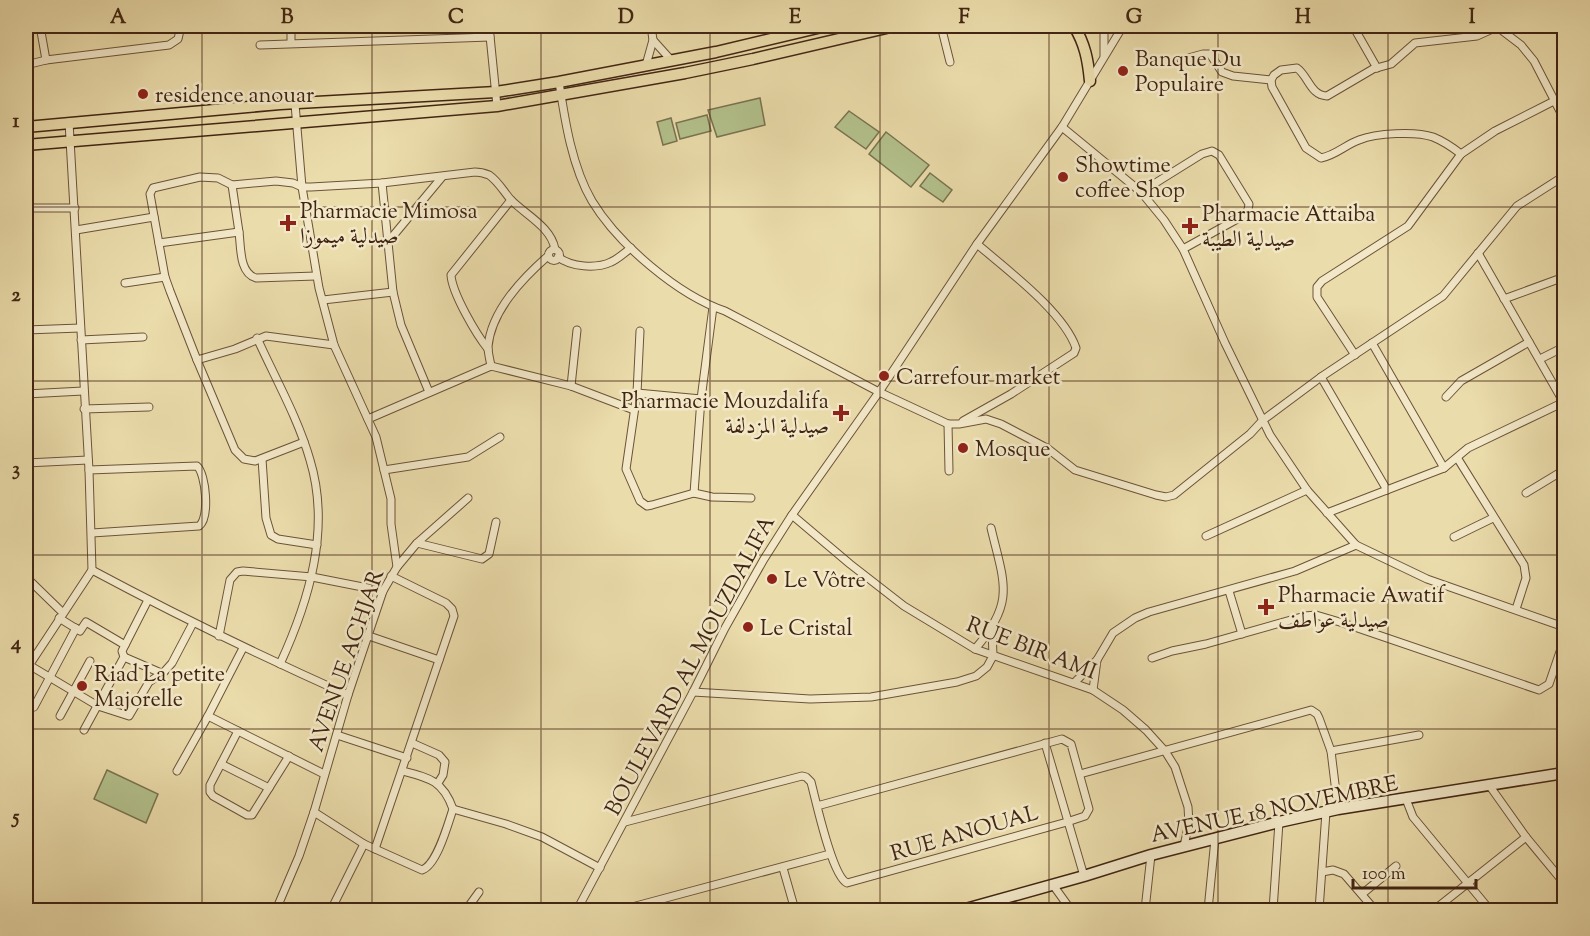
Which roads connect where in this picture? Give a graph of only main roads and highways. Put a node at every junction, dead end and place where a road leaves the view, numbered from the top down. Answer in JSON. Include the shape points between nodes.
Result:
{"nodes":[{"id":1,"x":826,"y":26,"type":"edge"},
{"id":2,"x":895,"y":26,"type":"edge"},
{"id":3,"x":1074,"y":26,"type":"edge"},
{"id":4,"x":1090,"y":81,"type":"road end"},
{"id":5,"x":26,"y":127,"type":"edge"},
{"id":6,"x":26,"y":145,"type":"edge"}],
"edges":[{"from":1,"to":5,"type":"main road","via":[[496,92]]},
{"from":2,"to":6,"type":"main road","via":[[742,62],[497,106]]},
{"from":3,"to":4,"type":"main road","via":[[1087,53]]}]}
